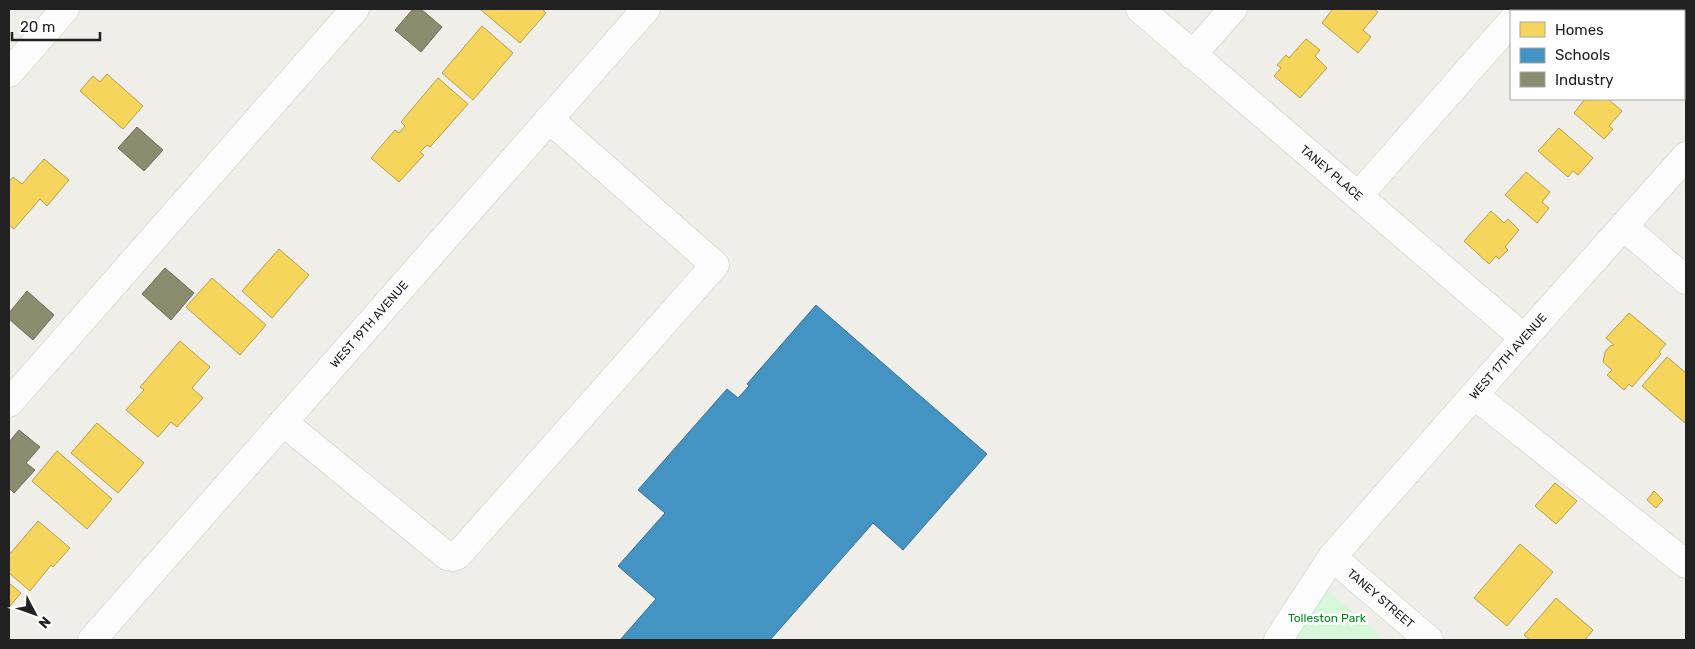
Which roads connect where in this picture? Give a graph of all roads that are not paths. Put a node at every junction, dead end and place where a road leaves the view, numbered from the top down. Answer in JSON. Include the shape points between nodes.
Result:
{"nodes":[{"id":1,"x":65,"y":9,"type":"edge"},
{"id":2,"x":355,"y":9,"type":"edge"},
{"id":3,"x":1140,"y":9,"type":"edge"},
{"id":4,"x":1233,"y":9,"type":"edge"},
{"id":5,"x":635,"y":13,"type":"edge"},
{"id":6,"x":1510,"y":23,"type":"edge"},
{"id":7,"x":1192,"y":55,"type":"junction"},
{"id":8,"x":9,"y":73,"type":"edge"},
{"id":9,"x":549,"y":119,"type":"junction"},
{"id":10,"x":1686,"y":156,"type":"edge"},
{"id":11,"x":1358,"y":196,"type":"junction"},
{"id":12,"x":1624,"y":227,"type":"junction"},
{"id":13,"x":1686,"y":280,"type":"edge"},
{"id":14,"x":1524,"y":338,"type":"junction"},
{"id":15,"x":1474,"y":395,"type":"junction"},
{"id":16,"x":9,"y":403,"type":"edge"},
{"id":17,"x":284,"y":422,"type":"junction"},
{"id":18,"x":1332,"y":558,"type":"junction"},
{"id":19,"x":1686,"y":564,"type":"edge"},
{"id":20,"x":92,"y":640,"type":"edge"},
{"id":21,"x":1278,"y":640,"type":"edge"},
{"id":22,"x":1429,"y":640,"type":"edge"}],
"edges":[{"from":1,"to":8,"type":"street"},
{"from":2,"to":16,"type":"street"},
{"from":3,"to":7,"type":"street","name":"TANEY PLACE"},
{"from":4,"to":7,"type":"street"},
{"from":5,"to":9,"type":"street","name":"WEST 19TH AVENUE"},
{"from":6,"to":11,"type":"street"},
{"from":7,"to":11,"type":"street","name":"TANEY PLACE"},
{"from":9,"to":17,"type":"street","name":"WEST 19TH AVENUE"},
{"from":9,"to":17,"type":"street","via":[[715,265],[453,557]]},
{"from":10,"to":12,"type":"street","name":"WEST 17TH AVENUE"},
{"from":11,"to":14,"type":"street","name":"TANEY PLACE"},
{"from":12,"to":13,"type":"street"},
{"from":12,"to":14,"type":"street","name":"WEST 17TH AVENUE"},
{"from":14,"to":15,"type":"street","name":"WEST 17TH AVENUE"},
{"from":15,"to":18,"type":"street","name":"WEST 17TH AVENUE"},
{"from":15,"to":19,"type":"street"},
{"from":17,"to":20,"type":"street","name":"WEST 19TH AVENUE"},
{"from":18,"to":21,"type":"street","name":"WEST 17TH AVENUE"},
{"from":18,"to":22,"type":"street","name":"TANEY STREET"}]}
